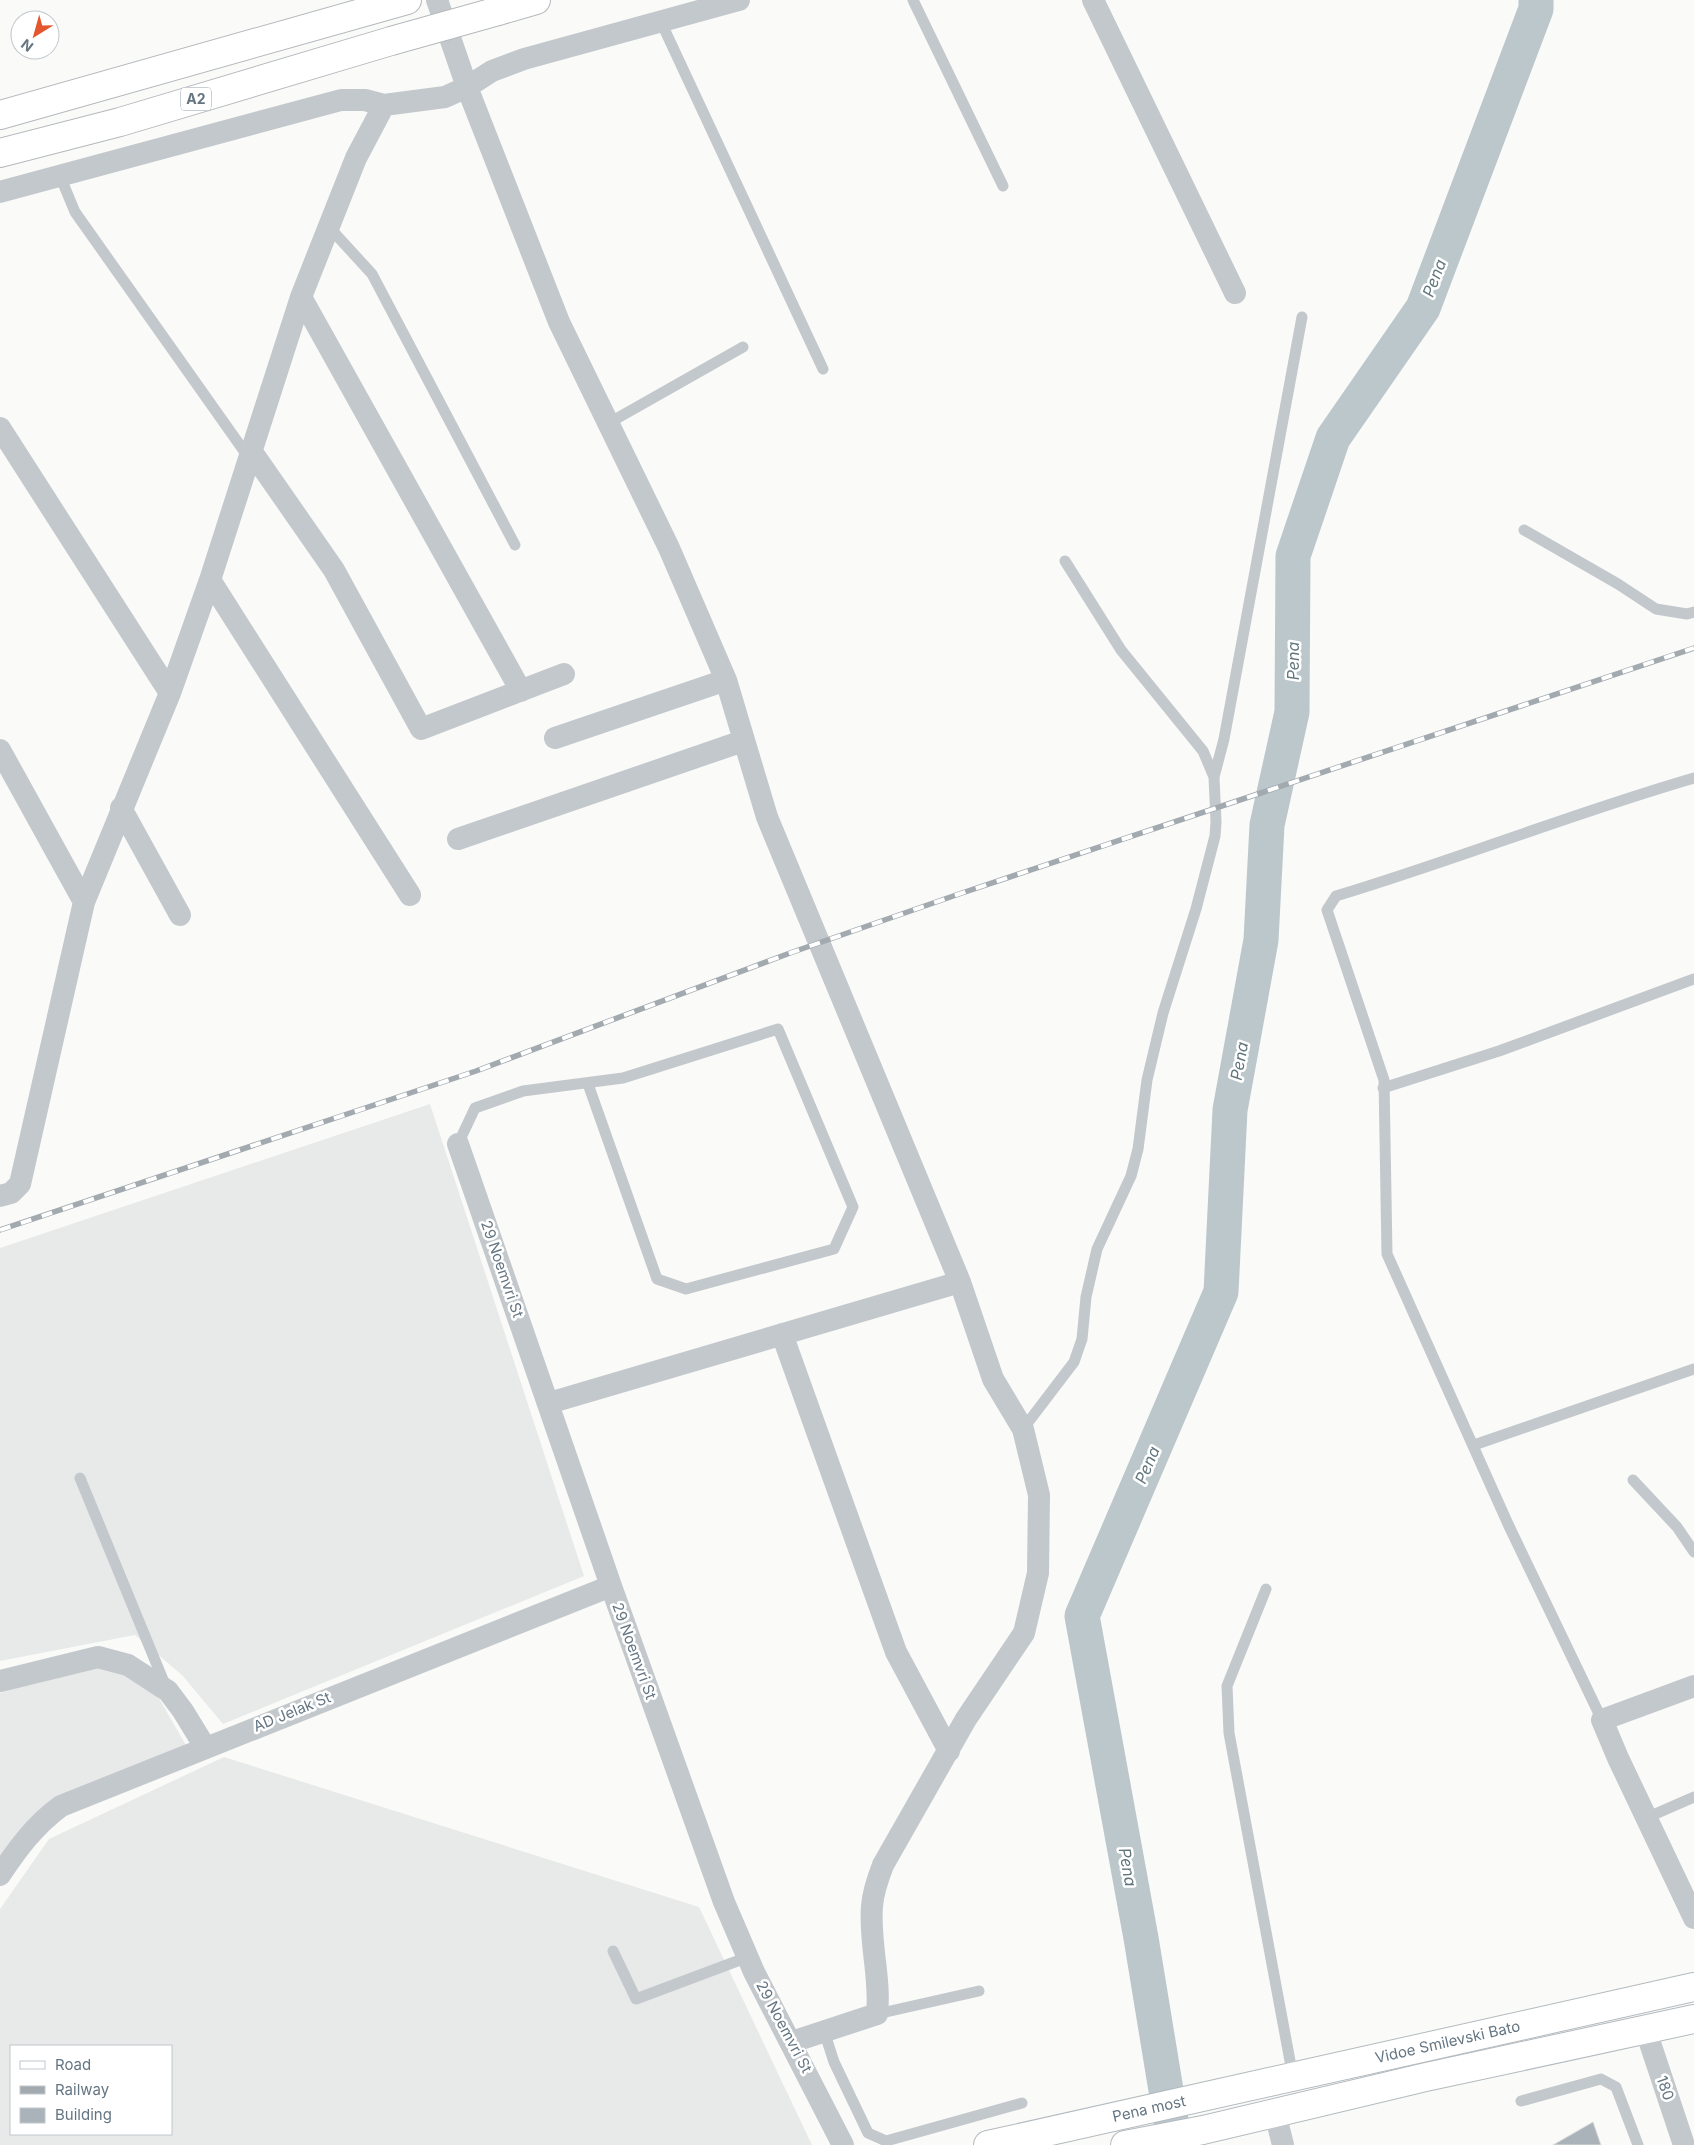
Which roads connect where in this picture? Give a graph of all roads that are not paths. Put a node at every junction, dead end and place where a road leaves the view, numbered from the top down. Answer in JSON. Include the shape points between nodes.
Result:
{"nodes":[{"id":1,"x":437,"y":0,"type":"edge"},
{"id":2,"x":536,"y":0,"type":"edge"},
{"id":3,"x":739,"y":0,"type":"edge"},
{"id":4,"x":913,"y":0,"type":"edge"},
{"id":5,"x":1093,"y":0,"type":"edge"},
{"id":6,"x":396,"y":3,"type":"edge"},
{"id":7,"x":661,"y":22,"type":"junction"},
{"id":8,"x":468,"y":87,"type":"junction"},
{"id":9,"x":384,"y":105,"type":"junction"},
{"id":10,"x":0,"y":115,"type":"edge"},
{"id":11,"x":0,"y":153,"type":"edge"},
{"id":12,"x":60,"y":176,"type":"junction"},
{"id":13,"x":1003,"y":186,"type":"dead end"},
{"id":14,"x":0,"y":192,"type":"edge"},
{"id":15,"x":329,"y":227,"type":"junction"},
{"id":16,"x":1235,"y":293,"type":"dead end"},
{"id":17,"x":301,"y":298,"type":"junction"},
{"id":18,"x":1302,"y":317,"type":"dead end"},
{"id":19,"x":743,"y":347,"type":"dead end"},
{"id":20,"x":823,"y":368,"type":"dead end"},
{"id":21,"x":607,"y":424,"type":"junction"},
{"id":22,"x":0,"y":428,"type":"edge"},
{"id":23,"x":251,"y":456,"type":"junction"},
{"id":24,"x":1524,"y":530,"type":"dead end"},
{"id":25,"x":515,"y":545,"type":"dead end"},
{"id":26,"x":1066,"y":561,"type":"dead end"},
{"id":27,"x":210,"y":580,"type":"junction"},
{"id":28,"x":1694,"y":612,"type":"edge"},
{"id":29,"x":564,"y":674,"type":"dead end"},
{"id":30,"x":726,"y":680,"type":"junction"},
{"id":31,"x":521,"y":691,"type":"junction"},
{"id":32,"x":170,"y":693,"type":"junction"},
{"id":33,"x":555,"y":738,"type":"dead end"},
{"id":34,"x":743,"y":741,"type":"junction"},
{"id":35,"x":0,"y":750,"type":"edge"},
{"id":36,"x":1214,"y":776,"type":"junction"},
{"id":37,"x":1694,"y":778,"type":"edge"},
{"id":38,"x":121,"y":808,"type":"junction"},
{"id":39,"x":458,"y":839,"type":"dead end"},
{"id":40,"x":410,"y":895,"type":"dead end"},
{"id":41,"x":84,"y":902,"type":"junction"},
{"id":42,"x":180,"y":915,"type":"dead end"},
{"id":43,"x":1694,"y":979,"type":"edge"},
{"id":44,"x":588,"y":1084,"type":"junction"},
{"id":45,"x":1384,"y":1088,"type":"junction"},
{"id":46,"x":458,"y":1144,"type":"joint"},
{"id":47,"x":0,"y":1196,"type":"edge"},
{"id":48,"x":960,"y":1282,"type":"junction"},
{"id":49,"x":782,"y":1334,"type":"junction"},
{"id":50,"x":1694,"y":1369,"type":"edge"},
{"id":51,"x":548,"y":1403,"type":"junction"},
{"id":52,"x":1023,"y":1429,"type":"junction"},
{"id":53,"x":1474,"y":1445,"type":"junction"},
{"id":54,"x":80,"y":1478,"type":"dead end"},
{"id":55,"x":1633,"y":1480,"type":"dead end"},
{"id":56,"x":1694,"y":1552,"type":"edge"},
{"id":57,"x":611,"y":1586,"type":"junction"},
{"id":58,"x":1266,"y":1589,"type":"dead end"},
{"id":59,"x":0,"y":1681,"type":"edge"},
{"id":60,"x":1694,"y":1686,"type":"edge"},
{"id":61,"x":168,"y":1691,"type":"junction"},
{"id":62,"x":1602,"y":1720,"type":"junction"},
{"id":63,"x":205,"y":1747,"type":"junction"},
{"id":64,"x":949,"y":1751,"type":"junction"},
{"id":65,"x":1694,"y":1797,"type":"edge"},
{"id":66,"x":1646,"y":1818,"type":"junction"},
{"id":67,"x":0,"y":1875,"type":"edge"},
{"id":68,"x":1694,"y":1918,"type":"edge"},
{"id":69,"x":613,"y":1951,"type":"dead end"},
{"id":70,"x":748,"y":1957,"type":"junction"},
{"id":71,"x":1694,"y":1987,"type":"edge"},
{"id":72,"x":979,"y":1992,"type":"dead end"},
{"id":73,"x":876,"y":2014,"type":"junction"},
{"id":74,"x":1694,"y":2019,"type":"edge"},
{"id":75,"x":824,"y":2031,"type":"junction"},
{"id":76,"x":1646,"y":2031,"type":"junction"},
{"id":77,"x":792,"y":2042,"type":"junction"},
{"id":78,"x":1293,"y":2077,"type":"junction"},
{"id":79,"x":1202,"y":2098,"type":"joint"},
{"id":80,"x":1521,"y":2101,"type":"dead end"},
{"id":81,"x":1022,"y":2103,"type":"dead end"},
{"id":82,"x":1275,"y":2113,"type":"junction"},
{"id":83,"x":1203,"y":2130,"type":"joint"},
{"id":84,"x":843,"y":2145,"type":"edge"},
{"id":85,"x":988,"y":2145,"type":"edge"},
{"id":86,"x":1125,"y":2145,"type":"edge"},
{"id":87,"x":1283,"y":2145,"type":"edge"},
{"id":88,"x":1638,"y":2145,"type":"edge"},
{"id":89,"x":1684,"y":2145,"type":"edge"}],
"edges":[{"from":1,"to":8,"type":"street"},
{"from":2,"to":11,"type":"main road","number":"A2","bridge":true,"via":[[120,122]]},
{"from":3,"to":7,"type":"street"},
{"from":4,"to":13,"type":"lane"},
{"from":5,"to":16,"type":"street"},
{"from":6,"to":10,"type":"main road","number":"A2"},
{"from":7,"to":8,"type":"street","via":[[524,59],[492,71]]},
{"from":7,"to":20,"type":"lane"},
{"from":8,"to":9,"type":"street","via":[[446,97]]},
{"from":8,"to":21,"type":"street","via":[[559,322]]},
{"from":9,"to":12,"type":"street","via":[[365,100],[341,100]]},
{"from":9,"to":15,"type":"street","via":[[356,158]]},
{"from":12,"to":14,"type":"street"},
{"from":12,"to":23,"type":"lane","via":[[75,212]]},
{"from":15,"to":17,"type":"street"},
{"from":15,"to":25,"type":"lane","via":[[372,274]]},
{"from":17,"to":23,"type":"street"},
{"from":17,"to":31,"type":"street"},
{"from":18,"to":36,"type":"lane","via":[[1224,739]]},
{"from":19,"to":21,"type":"lane"},
{"from":21,"to":30,"type":"street","via":[[669,548]]},
{"from":22,"to":32,"type":"street"},
{"from":23,"to":27,"type":"street"},
{"from":23,"to":31,"type":"street","via":[[334,570],[421,729]]},
{"from":24,"to":28,"type":"lane","via":[[1656,609],[1687,614]]},
{"from":26,"to":36,"type":"lane","via":[[1121,650],[1203,751]]},
{"from":27,"to":32,"type":"street"},
{"from":27,"to":40,"type":"street"},
{"from":29,"to":31,"type":"street"},
{"from":30,"to":33,"type":"street"},
{"from":30,"to":34,"type":"street"},
{"from":32,"to":38,"type":"street"},
{"from":34,"to":39,"type":"street"},
{"from":34,"to":48,"type":"street","via":[[767,817]]},
{"from":35,"to":41,"type":"street"},
{"from":36,"to":52,"type":"lane","via":[[1216,836],[1162,1014],[1131,1176],[1097,1249],[1086,1298],[1082,1339],[1074,1362]]},
{"from":37,"to":45,"type":"lane","via":[[1336,896],[1327,910]]},
{"from":38,"to":41,"type":"street"},
{"from":38,"to":42,"type":"street"},
{"from":41,"to":47,"type":"street","via":[[20,1184],[11,1193]]},
{"from":43,"to":45,"type":"lane","via":[[1498,1051]]},
{"from":44,"to":44,"type":"lane","via":[[623,1078],[778,1029],[852,1208],[834,1249],[686,1289],[657,1279]]},
{"from":44,"to":46,"type":"lane","via":[[523,1091],[475,1108]]},
{"from":45,"to":53,"type":"lane","via":[[1387,1254]]},
{"from":46,"to":51,"type":"street","name":"29 Noemvri St"},
{"from":48,"to":49,"type":"street"},
{"from":48,"to":52,"type":"street","via":[[993,1379]]},
{"from":49,"to":51,"type":"street"},
{"from":49,"to":64,"type":"street","via":[[896,1652]]},
{"from":50,"to":53,"type":"lane"},
{"from":51,"to":57,"type":"street","name":"29 Noemvri St"},
{"from":52,"to":64,"type":"street","via":[[1038,1495],[1038,1574],[1024,1633]]},
{"from":53,"to":62,"type":"lane","via":[[1508,1524]]},
{"from":54,"to":61,"type":"lane"},
{"from":55,"to":56,"type":"lane","via":[[1677,1527]]},
{"from":57,"to":63,"type":"street","name":"AD Jelak St"},
{"from":57,"to":70,"type":"street","name":"29 Noemvri St","via":[[724,1902]]},
{"from":58,"to":78,"type":"lane","via":[[1227,1686],[1229,1732]]},
{"from":59,"to":61,"type":"street","via":[[98,1657],[128,1664]]},
{"from":60,"to":62,"type":"street"},
{"from":61,"to":63,"type":"street"},
{"from":62,"to":66,"type":"street"},
{"from":63,"to":67,"type":"street","name":"AD Jelak St","via":[[61,1806],[24,1839]]},
{"from":64,"to":73,"type":"street","via":[[883,1865],[876,1885],[872,1906],[879,1994]]},
{"from":65,"to":66,"type":"lane"},
{"from":66,"to":68,"type":"street"},
{"from":69,"to":70,"type":"lane","via":[[636,2000]]},
{"from":70,"to":77,"type":"street","name":"29 Noemvri St"},
{"from":71,"to":78,"type":"main road","name":"Vidoe Smilevski Bato"},
{"from":72,"to":73,"type":"lane"},
{"from":73,"to":75,"type":"street"},
{"from":74,"to":76,"type":"main road","name":"Vidoe Smilevski Bato"},
{"from":75,"to":77,"type":"street"},
{"from":75,"to":81,"type":"lane","via":[[834,2062],[868,2133],[886,2141]]},
{"from":76,"to":82,"type":"main road","name":"Vidoe Smilevski Bato"},
{"from":76,"to":89,"type":"street","name":"180"},
{"from":77,"to":84,"type":"street","name":"29 Noemvri St"},
{"from":78,"to":79,"type":"main road","name":"Vidoe Smilevski Bato"},
{"from":79,"to":85,"type":"main road","name":"Pena most"},
{"from":80,"to":88,"type":"lane","via":[[1601,2079],[1609,2082],[1616,2088]]},
{"from":82,"to":83,"type":"main road","name":"Vidoe Smilevski Bato"},
{"from":82,"to":87,"type":"street"},
{"from":83,"to":86,"type":"main road","name":"Pena most"}]}
